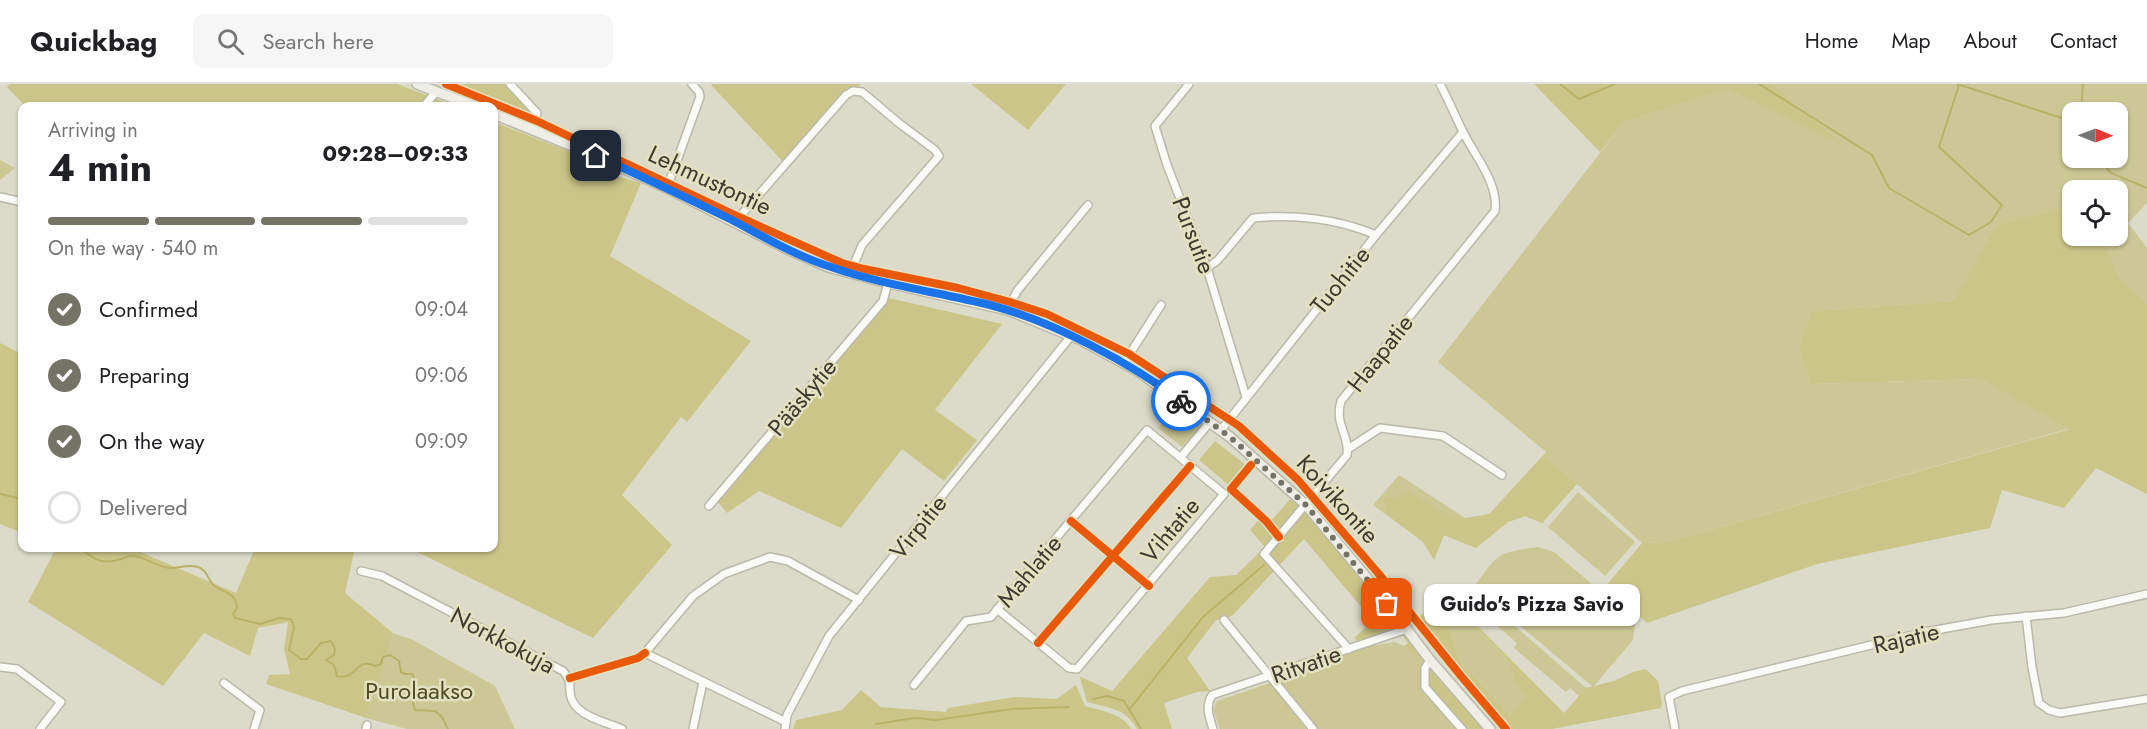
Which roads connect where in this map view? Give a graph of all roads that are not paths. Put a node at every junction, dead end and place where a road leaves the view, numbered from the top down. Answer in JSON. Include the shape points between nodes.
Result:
{"nodes":[{"id":1,"x":417,"y":84,"type":"edge"},
{"id":2,"x":510,"y":84,"type":"edge"},
{"id":3,"x":1189,"y":84,"type":"edge"},
{"id":4,"x":1440,"y":84,"type":"edge"},
{"id":5,"x":693,"y":86,"type":"edge"},
{"id":6,"x":436,"y":92,"type":"junction"},
{"id":7,"x":427,"y":102,"type":"edge"},
{"id":8,"x":463,"y":102,"type":"edge"},
{"id":9,"x":498,"y":116,"type":"edge"},
{"id":10,"x":534,"y":130,"type":"junction"},
{"id":11,"x":1463,"y":132,"type":"junction"},
{"id":12,"x":667,"y":188,"type":"junction"},
{"id":13,"x":0,"y":197,"type":"edge"},
{"id":14,"x":18,"y":201,"type":"edge"},
{"id":15,"x":1088,"y":205,"type":"dead end"},
{"id":16,"x":735,"y":222,"type":"junction"},
{"id":17,"x":1376,"y":235,"type":"junction"},
{"id":18,"x":1208,"y":267,"type":"junction"},
{"id":19,"x":850,"y":274,"type":"junction"},
{"id":20,"x":888,"y":283,"type":"junction"},
{"id":21,"x":1161,"y":305,"type":"dead end"},
{"id":22,"x":1008,"y":310,"type":"junction"},
{"id":23,"x":1071,"y":336,"type":"junction"},
{"id":24,"x":1124,"y":363,"type":"junction"},
{"id":25,"x":1246,"y":397,"type":"junction"},
{"id":26,"x":1210,"y":422,"type":"junction"},
{"id":27,"x":1221,"y":430,"type":"junction"},
{"id":28,"x":1348,"y":449,"type":"junction"},
{"id":29,"x":1181,"y":457,"type":"junction"},
{"id":30,"x":1190,"y":466,"type":"joint"},
{"id":31,"x":1502,"y":476,"type":"dead end"},
{"id":32,"x":1306,"y":505,"type":"junction"},
{"id":33,"x":709,"y":506,"type":"dead end"},
{"id":34,"x":361,"y":571,"type":"dead end"},
{"id":35,"x":2147,"y":594,"type":"edge"},
{"id":36,"x":859,"y":600,"type":"junction"},
{"id":37,"x":997,"y":609,"type":"junction"},
{"id":38,"x":2026,"y":616,"type":"junction"},
{"id":39,"x":1224,"y":620,"type":"dead end"},
{"id":40,"x":1407,"y":629,"type":"junction"},
{"id":41,"x":1349,"y":649,"type":"junction"},
{"id":42,"x":1430,"y":660,"type":"junction"},
{"id":43,"x":0,"y":667,"type":"edge"},
{"id":44,"x":1271,"y":676,"type":"junction"},
{"id":45,"x":704,"y":682,"type":"junction"},
{"id":46,"x":224,"y":683,"type":"dead end"},
{"id":47,"x":914,"y":685,"type":"dead end"},
{"id":48,"x":2147,"y":699,"type":"edge"},
{"id":49,"x":785,"y":726,"type":"edge"},
{"id":50,"x":40,"y":729,"type":"edge"},
{"id":51,"x":254,"y":729,"type":"edge"},
{"id":52,"x":622,"y":729,"type":"edge"},
{"id":53,"x":693,"y":729,"type":"edge"},
{"id":54,"x":1213,"y":729,"type":"edge"},
{"id":55,"x":1313,"y":729,"type":"edge"},
{"id":56,"x":1462,"y":729,"type":"edge"},
{"id":57,"x":1490,"y":729,"type":"edge"},
{"id":58,"x":1675,"y":729,"type":"edge"}],
"edges":[{"from":1,"to":6,"type":"main road"},
{"from":2,"to":10,"type":"street","via":[[537,113]]},
{"from":3,"to":18,"type":"street","name":"Pursutie","via":[[1155,126]]},
{"from":4,"to":11,"type":"street"},
{"from":5,"to":12,"type":"street","via":[[699,92],[698,101]]},
{"from":6,"to":7,"type":"street"},
{"from":6,"to":8,"type":"main road"},
{"from":9,"to":10,"type":"main road","name":"Lehmustontie"},
{"from":10,"to":12,"type":"main road","name":"Lehmustontie"},
{"from":11,"to":17,"type":"street","name":"Tuohitie"},
{"from":11,"to":28,"type":"street","name":"Haapatie","via":[[1488,178],[1495,211],[1341,401],[1339,418]]},
{"from":12,"to":16,"type":"main road","name":"Lehmustontie"},
{"from":13,"to":14,"type":"street"},
{"from":15,"to":22,"type":"street","via":[[1017,291]]},
{"from":16,"to":19,"type":"main road","name":"Lehmustontie","via":[[787,249]]},
{"from":16,"to":19,"type":"street","via":[[846,95],[862,92],[939,156],[862,244]]},
{"from":17,"to":18,"type":"street","via":[[1331,221],[1252,218]]},
{"from":17,"to":25,"type":"street","name":"Tuohitie"},
{"from":18,"to":25,"type":"street","name":"Pursutie"},
{"from":19,"to":20,"type":"main road","name":"Lehmustontie"},
{"from":20,"to":22,"type":"main road","name":"Koivikontie"},
{"from":20,"to":33,"type":"street","name":"Pääskytie","via":[[883,301]]},
{"from":21,"to":24,"type":"street"},
{"from":22,"to":23,"type":"main road","name":"Koivikontie"},
{"from":23,"to":24,"type":"main road","name":"Koivikontie"},
{"from":23,"to":36,"type":"street","name":"Virpitie"},
{"from":24,"to":26,"type":"main road","name":"Koivikontie"},
{"from":25,"to":27,"type":"street","name":"Tuohitie"},
{"from":26,"to":27,"type":"main road","name":"Koivikontie"},
{"from":26,"to":29,"type":"street"},
{"from":27,"to":32,"type":"main road","name":"Koivikontie"},
{"from":28,"to":31,"type":"street","via":[[1380,428],[1443,436]]},
{"from":28,"to":32,"type":"street","via":[[1345,460]]},
{"from":29,"to":30,"type":"street","name":"Mahlatie"},
{"from":29,"to":37,"type":"street","name":"Mahlatie","via":[[1149,427]]},
{"from":30,"to":37,"type":"street","name":"Vihtatie","via":[[1224,494],[1080,668],[1069,668]]},
{"from":32,"to":40,"type":"main road","name":"Koivikontie"},
{"from":32,"to":41,"type":"street","via":[[1264,554]]},
{"from":34,"to":52,"type":"street","name":"Norkkokuja","via":[[382,576],[563,671],[570,678],[573,702],[581,711]]},
{"from":35,"to":38,"type":"street","name":"Rajatie","via":[[2064,613]]},
{"from":36,"to":45,"type":"street","via":[[789,561],[770,557],[723,574],[693,596],[645,653]]},
{"from":36,"to":49,"type":"street","name":"Virpitie","via":[[829,636],[787,715]]},
{"from":37,"to":47,"type":"street","name":"Mahlatie","via":[[991,617],[966,621]]},
{"from":38,"to":48,"type":"street","via":[[2039,702],[2049,711]]},
{"from":38,"to":58,"type":"street","name":"Rajatie","via":[[1895,639],[1691,688],[1669,697]]},
{"from":39,"to":44,"type":"street"},
{"from":40,"to":41,"type":"street","name":"Ritvatie"},
{"from":40,"to":42,"type":"main road","name":"Koivikontie"},
{"from":41,"to":44,"type":"street","name":"Ritvatie"},
{"from":42,"to":56,"type":"street","via":[[1425,668],[1425,687]]},
{"from":42,"to":57,"type":"main road","name":"Koivikontie"},
{"from":43,"to":50,"type":"street","via":[[17,669],[61,702]]},
{"from":44,"to":54,"type":"street","name":"Ritvatie","via":[[1212,695],[1208,713]]},
{"from":44,"to":55,"type":"street"},
{"from":45,"to":49,"type":"street"},
{"from":45,"to":53,"type":"street"},
{"from":46,"to":51,"type":"street","via":[[260,710]]}]}
